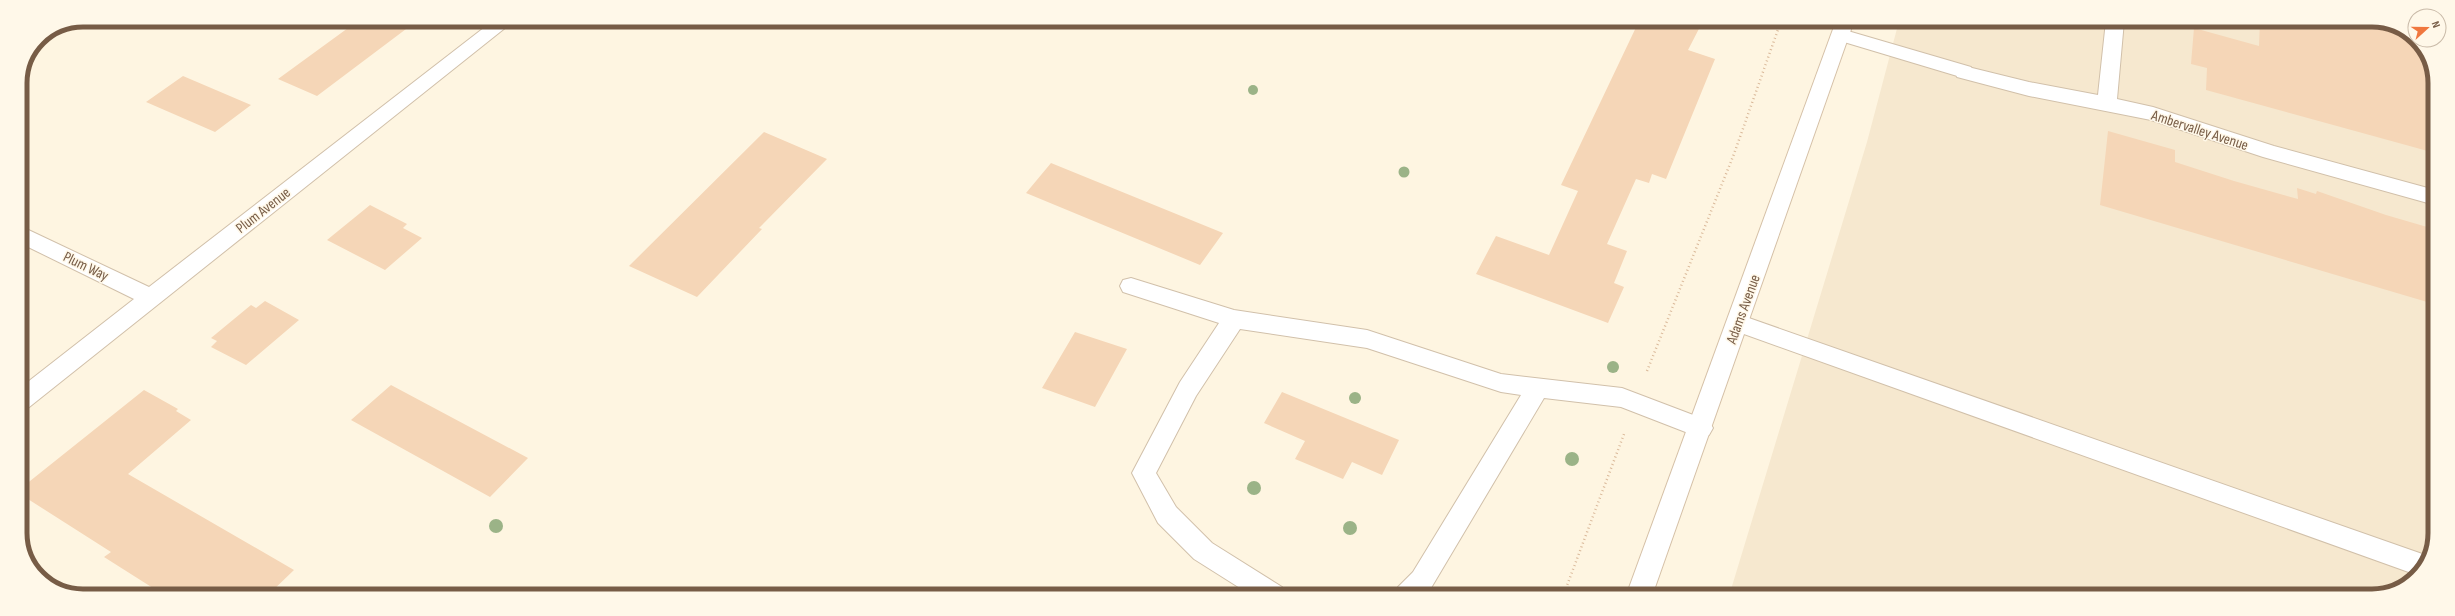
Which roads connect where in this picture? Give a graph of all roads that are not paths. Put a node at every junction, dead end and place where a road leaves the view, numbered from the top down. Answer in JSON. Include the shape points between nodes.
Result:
{"nodes":[{"id":1,"x":497,"y":27,"type":"edge"},
{"id":2,"x":2114,"y":27,"type":"edge"},
{"id":3,"x":1843,"y":28,"type":"edge"},
{"id":4,"x":2107,"y":104,"type":"junction"},
{"id":5,"x":2428,"y":196,"type":"edge"},
{"id":6,"x":27,"y":237,"type":"edge"},
{"id":7,"x":1131,"y":286,"type":"dead end"},
{"id":8,"x":151,"y":298,"type":"junction"},
{"id":9,"x":1234,"y":319,"type":"junction"},
{"id":10,"x":1738,"y":323,"type":"junction"},
{"id":11,"x":1538,"y":388,"type":"junction"},
{"id":12,"x":27,"y":395,"type":"edge"},
{"id":13,"x":1701,"y":428,"type":"junction"},
{"id":14,"x":2418,"y":564,"type":"edge"},
{"id":15,"x":1263,"y":589,"type":"edge"},
{"id":16,"x":1414,"y":589,"type":"edge"},
{"id":17,"x":1642,"y":589,"type":"edge"}],
"edges":[{"from":1,"to":8,"type":"street","name":"Plum Avenue"},
{"from":2,"to":4,"type":"street"},
{"from":3,"to":4,"type":"street","name":"Ambervalley Avenue","via":[[1964,72],[2029,89]]},
{"from":3,"to":10,"type":"street","name":"Adams Avenue"},
{"from":4,"to":5,"type":"street","name":"Ambervalley Avenue","via":[[2153,114],[2270,152]]},
{"from":6,"to":8,"type":"street","name":"Plum Way"},
{"from":7,"to":9,"type":"street"},
{"from":8,"to":12,"type":"street","name":"Plum Avenue"},
{"from":9,"to":11,"type":"street","via":[[1367,339],[1501,383]]},
{"from":9,"to":15,"type":"street","via":[[1188,389],[1144,473],[1167,516],[1203,551]]},
{"from":10,"to":13,"type":"street","name":"Adams Avenue"},
{"from":10,"to":14,"type":"street"},
{"from":11,"to":13,"type":"street","via":[[1622,398]]},
{"from":11,"to":16,"type":"street","via":[[1422,580]]},
{"from":13,"to":17,"type":"street","name":"Adams Avenue"}]}
